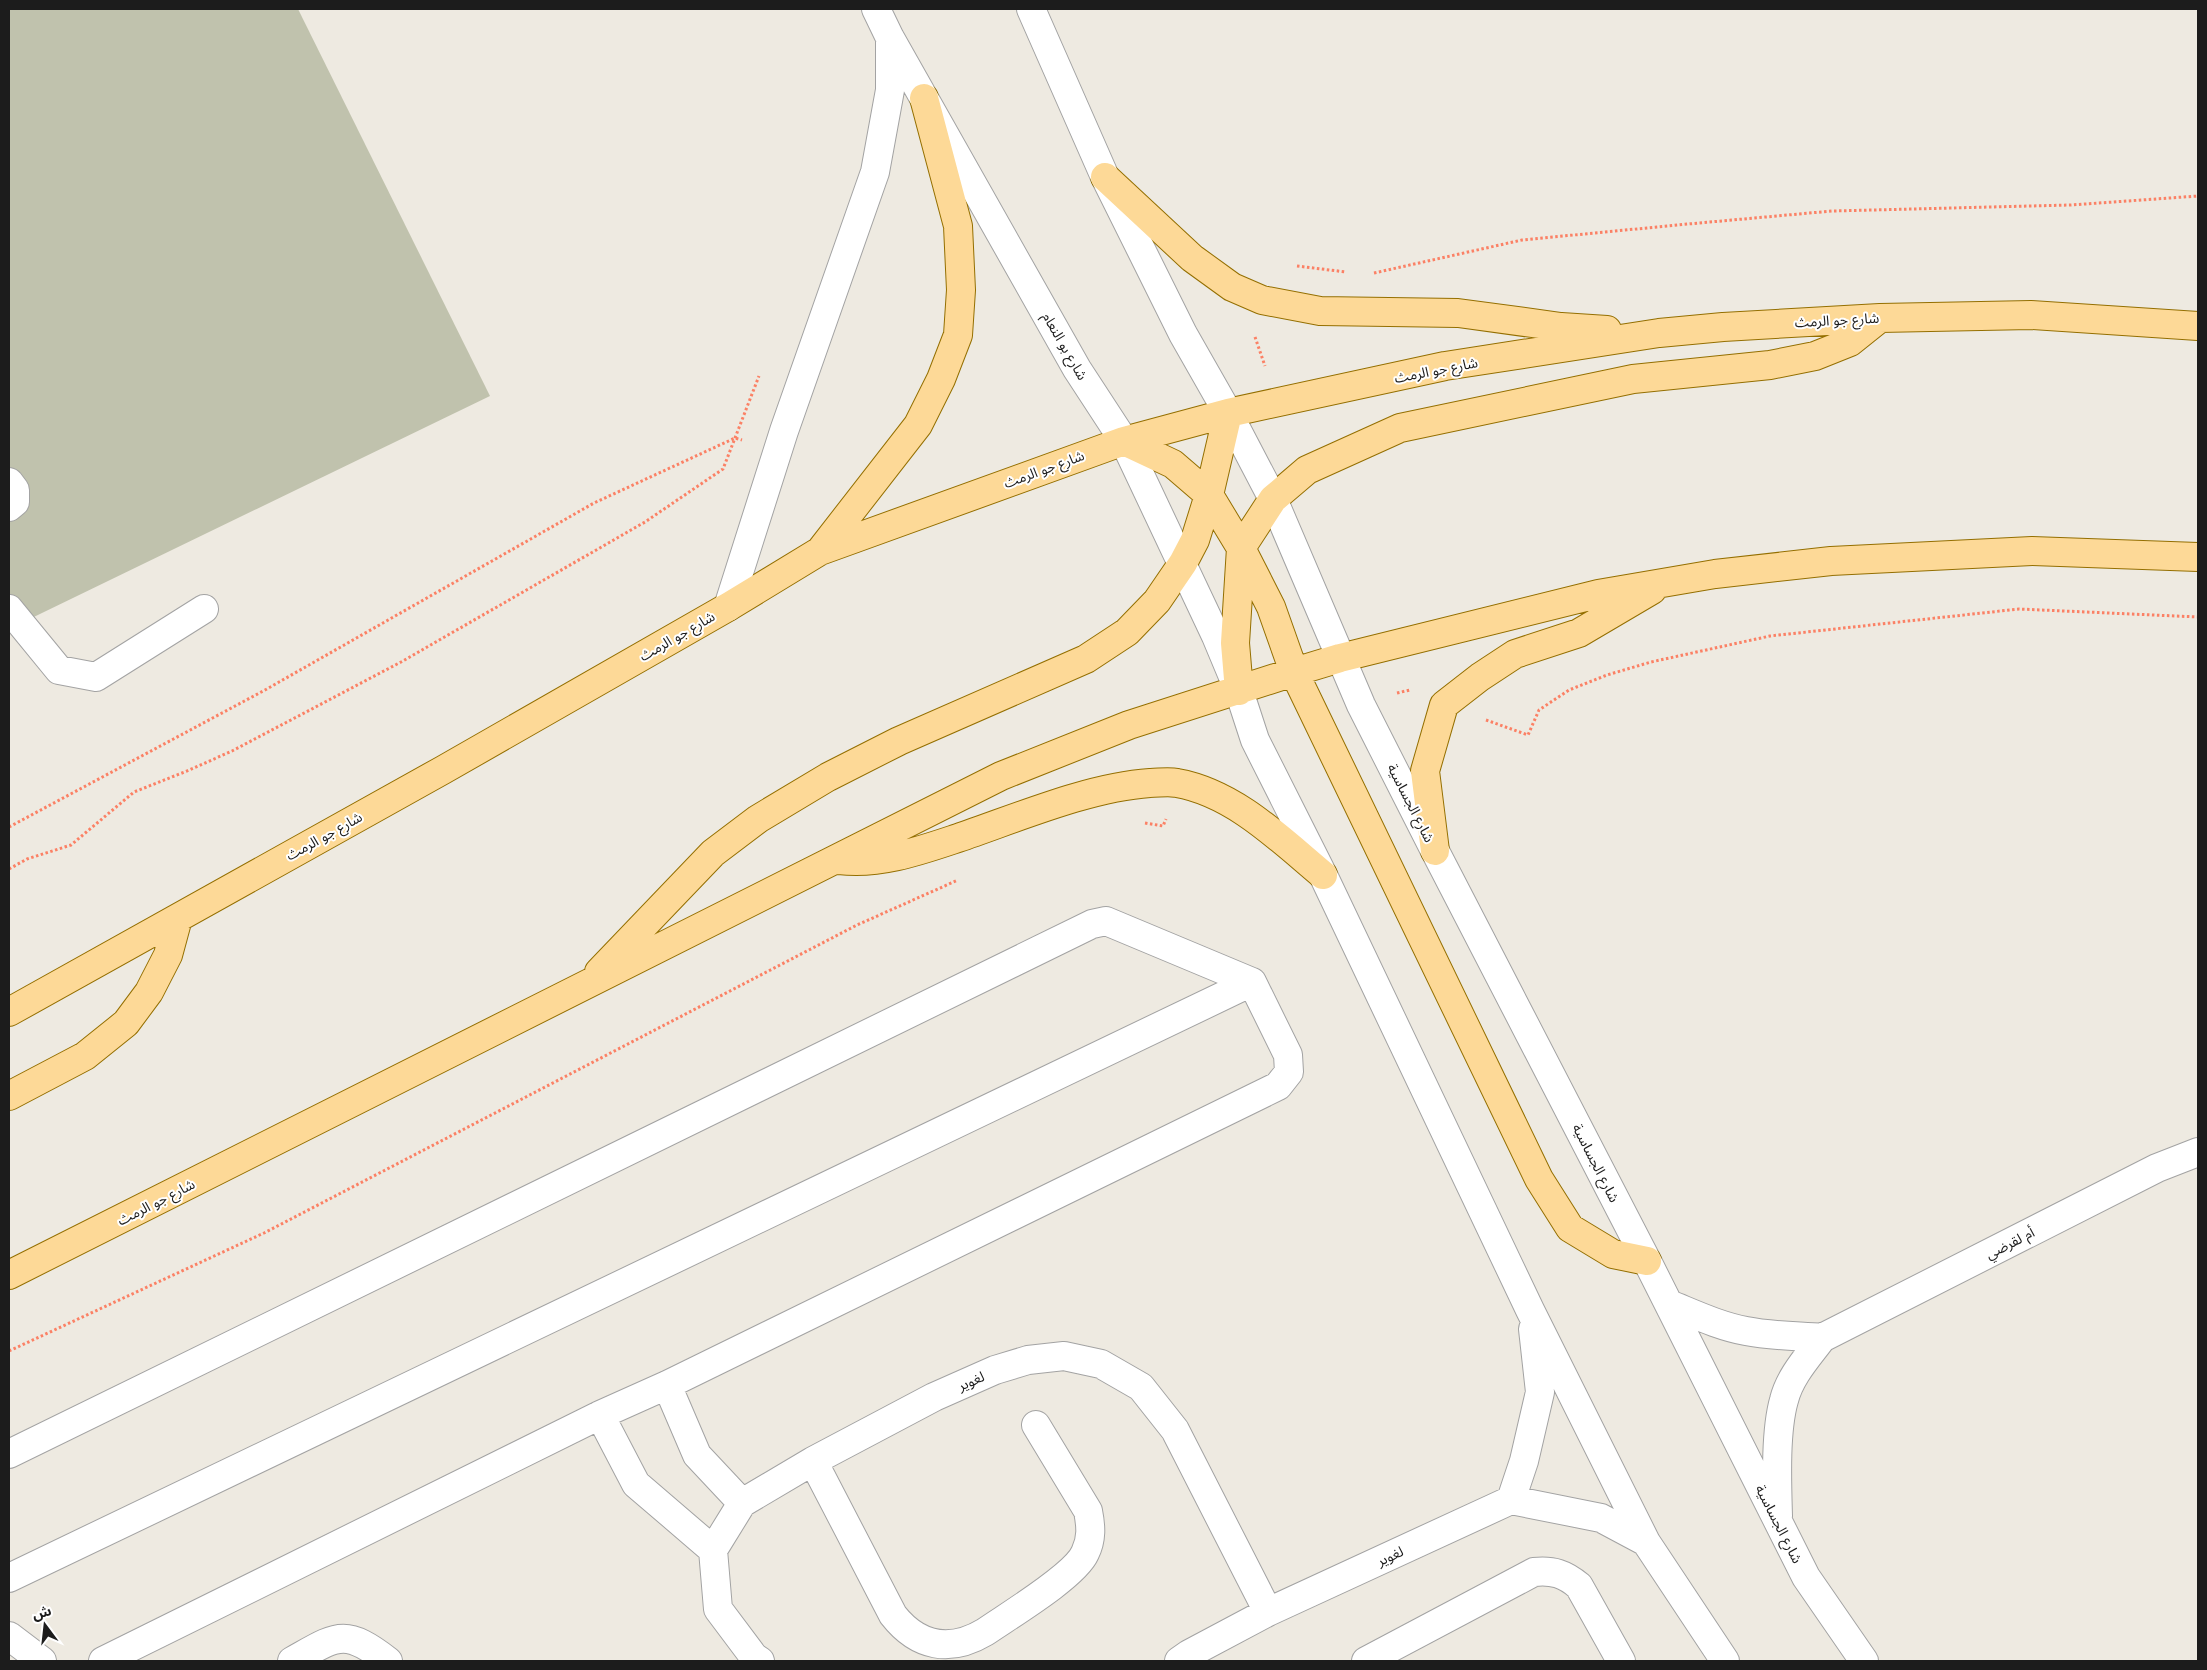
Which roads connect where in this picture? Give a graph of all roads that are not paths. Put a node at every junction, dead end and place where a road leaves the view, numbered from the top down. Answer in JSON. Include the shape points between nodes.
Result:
{"nodes":[{"id":1,"x":876,"y":9,"type":"edge"},
{"id":2,"x":1030,"y":9,"type":"edge"},
{"id":3,"x":890,"y":38,"type":"junction"},
{"id":4,"x":924,"y":98,"type":"junction"},
{"id":5,"x":1105,"y":177,"type":"junction"},
{"id":6,"x":1880,"y":318,"type":"junction"},
{"id":7,"x":2198,"y":326,"type":"edge"},
{"id":8,"x":1659,"y":333,"type":"junction"},
{"id":9,"x":1228,"y":413,"type":"junction"},
{"id":10,"x":1124,"y":440,"type":"junction"},
{"id":11,"x":9,"y":482,"type":"edge"},
{"id":12,"x":1209,"y":495,"type":"junction"},
{"id":13,"x":1273,"y":499,"type":"junction"},
{"id":14,"x":9,"y":508,"type":"edge"},
{"id":15,"x":1242,"y":548,"type":"junction"},
{"id":16,"x":820,"y":550,"type":"junction"},
{"id":17,"x":2198,"y":557,"type":"edge"},
{"id":18,"x":1183,"y":562,"type":"junction"},
{"id":19,"x":1665,"y":582,"type":"junction"},
{"id":20,"x":728,"y":607,"type":"junction"},
{"id":21,"x":9,"y":609,"type":"edge"},
{"id":22,"x":204,"y":609,"type":"dead end"},
{"id":23,"x":1340,"y":658,"type":"junction"},
{"id":24,"x":1294,"y":672,"type":"junction"},
{"id":25,"x":1239,"y":691,"type":"junction"},
{"id":26,"x":1435,"y":851,"type":"junction"},
{"id":27,"x":836,"y":859,"type":"junction"},
{"id":28,"x":1323,"y":875,"type":"junction"},
{"id":29,"x":178,"y":918,"type":"junction"},
{"id":30,"x":1252,"y":982,"type":"junction"},
{"id":31,"x":588,"y":984,"type":"junction"},
{"id":32,"x":9,"y":1012,"type":"edge"},
{"id":33,"x":9,"y":1096,"type":"edge"},
{"id":34,"x":2198,"y":1152,"type":"edge"},
{"id":35,"x":1647,"y":1261,"type":"junction"},
{"id":36,"x":9,"y":1276,"type":"edge"},
{"id":37,"x":1669,"y":1304,"type":"junction"},
{"id":38,"x":1530,"y":1310,"type":"junction"},
{"id":39,"x":1822,"y":1338,"type":"junction"},
{"id":40,"x":667,"y":1385,"type":"junction"},
{"id":41,"x":600,"y":1415,"type":"junction"},
{"id":42,"x":1036,"y":1426,"type":"dead end"},
{"id":43,"x":9,"y":1454,"type":"edge"},
{"id":44,"x":813,"y":1461,"type":"junction"},
{"id":45,"x":1511,"y":1500,"type":"junction"},
{"id":46,"x":742,"y":1503,"type":"junction"},
{"id":47,"x":1778,"y":1522,"type":"junction"},
{"id":48,"x":1646,"y":1542,"type":"junction"},
{"id":49,"x":714,"y":1550,"type":"junction"},
{"id":50,"x":9,"y":1578,"type":"edge"},
{"id":51,"x":1268,"y":1612,"type":"junction"},
{"id":52,"x":9,"y":1636,"type":"edge"},
{"id":53,"x":42,"y":1661,"type":"edge"},
{"id":54,"x":103,"y":1661,"type":"edge"},
{"id":55,"x":292,"y":1661,"type":"edge"},
{"id":56,"x":388,"y":1661,"type":"edge"},
{"id":57,"x":760,"y":1661,"type":"edge"},
{"id":58,"x":1179,"y":1661,"type":"edge"},
{"id":59,"x":1366,"y":1661,"type":"edge"},
{"id":60,"x":1621,"y":1661,"type":"edge"},
{"id":61,"x":1725,"y":1661,"type":"edge"},
{"id":62,"x":1864,"y":1661,"type":"edge"}],
"edges":[{"from":1,"to":3,"type":"street","name":"شارع بو النعام"},
{"from":2,"to":5,"type":"street"},
{"from":3,"to":4,"type":"street","name":"شارع بو النعام"},
{"from":3,"to":20,"type":"street","via":[[890,90],[875,172],[784,431]]},
{"from":4,"to":10,"type":"street","name":"شارع بو النعام","via":[[1077,369]]},
{"from":4,"to":16,"type":"main road","via":[[958,226],[961,290],[958,335],[918,425]]},
{"from":5,"to":8,"type":"main road","via":[[1192,258],[1232,287],[1262,300],[1320,311],[1458,313],[1561,327]]},
{"from":5,"to":9,"type":"street","via":[[1182,334]]},
{"from":6,"to":7,"type":"main road","name":"شارع جو الرمث","via":[[2031,315]]},
{"from":6,"to":8,"type":"main road","name":"شارع جو الرمث","via":[[1723,326]]},
{"from":6,"to":13,"type":"main road","via":[[1850,342],[1815,356],[1770,365],[1633,379],[1400,428],[1307,470]]},
{"from":8,"to":9,"type":"main road","name":"شارع جو الرمث","via":[[1445,366]]},
{"from":9,"to":10,"type":"main road","name":"شارع جو الرمث"},
{"from":9,"to":12,"type":"main road"},
{"from":9,"to":13,"type":"street"},
{"from":10,"to":12,"type":"main road","via":[[1173,464]]},
{"from":10,"to":16,"type":"main road","name":"شارع جو الرمث"},
{"from":10,"to":18,"type":"street","name":"شارع بو النعام"},
{"from":11,"to":14,"type":"street","via":[[15,490],[15,502]]},
{"from":12,"to":15,"type":"main road"},
{"from":12,"to":18,"type":"main road","via":[[1195,540]]},
{"from":13,"to":15,"type":"main road"},
{"from":13,"to":23,"type":"street"},
{"from":15,"to":24,"type":"main road","via":[[1272,607]]},
{"from":15,"to":25,"type":"main road","via":[[1235,643]]},
{"from":16,"to":20,"type":"main road","name":"شارع جو الرمث"},
{"from":17,"to":19,"type":"main road","name":"شارع جو الرمث","via":[[2032,551],[1831,561]]},
{"from":18,"to":25,"type":"street","name":"شارع بو النعام"},
{"from":18,"to":31,"type":"main road","via":[[1157,601],[1127,632],[1086,659],[899,741],[828,777],[758,820],[713,853]]},
{"from":19,"to":23,"type":"main road","name":"شارع جو الرمث","via":[[1598,594]]},
{"from":19,"to":26,"type":"main road","via":[[1579,634],[1515,654],[1444,705],[1425,771]]},
{"from":20,"to":29,"type":"main road","name":"شارع جو الرمث"},
{"from":21,"to":22,"type":"street","via":[[59,670],[96,677]]},
{"from":23,"to":24,"type":"main road","name":"شارع جو الرمث"},
{"from":23,"to":26,"type":"street","name":"شارع الجساسية"},
{"from":24,"to":25,"type":"main road","name":"شارع جو الرمث"},
{"from":24,"to":35,"type":"main road","via":[[1539,1178],[1570,1228],[1612,1254]]},
{"from":25,"to":27,"type":"main road","name":"شارع جو الرمث","via":[[1129,725],[1001,776]]},
{"from":25,"to":28,"type":"street","via":[[1254,740]]},
{"from":26,"to":35,"type":"street","name":"شارع الجساسية"},
{"from":27,"to":28,"type":"main road","via":[[856,862],[882,860],[919,851],[1092,794],[1131,784],[1179,783],[1227,802],[1263,825]]},
{"from":27,"to":31,"type":"main road","name":"شارع جو الرمث"},
{"from":28,"to":38,"type":"street"},
{"from":29,"to":32,"type":"main road","name":"شارع جو الرمث"},
{"from":29,"to":33,"type":"main road","via":[[168,955],[149,992],[126,1023],[85,1056]]},
{"from":30,"to":40,"type":"street","via":[[1288,1055],[1289,1072],[1278,1086]]},
{"from":30,"to":43,"type":"street","via":[[1106,921],[1092,924]]},
{"from":30,"to":50,"type":"street"},
{"from":31,"to":36,"type":"main road","name":"شارع جو الرمث"},
{"from":34,"to":39,"type":"street","name":"أم لقرضي","via":[[2157,1168]]},
{"from":35,"to":37,"type":"street","name":"شارع الجساسية"},
{"from":37,"to":39,"type":"street","via":[[1744,1331]]},
{"from":37,"to":47,"type":"street","name":"شارع الجساسية"},
{"from":38,"to":45,"type":"street","via":[[1540,1392]]},
{"from":38,"to":48,"type":"street"},
{"from":39,"to":47,"type":"street","name":"أم لقرضي","via":[[1797,1372],[1784,1399],[1778,1458]]},
{"from":40,"to":41,"type":"street"},
{"from":40,"to":46,"type":"street","via":[[697,1454]]},
{"from":41,"to":49,"type":"street","via":[[636,1484]]},
{"from":41,"to":54,"type":"street"},
{"from":42,"to":44,"type":"street","via":[[1088,1511],[1090,1538],[1085,1553],[1076,1567],[1063,1577],[985,1632],[957,1644],[926,1642],[902,1626]]},
{"from":44,"to":46,"type":"street","name":"لغوير"},
{"from":44,"to":51,"type":"street","name":"لغوير","via":[[934,1397],[995,1370],[1028,1360],[1064,1356],[1101,1364],[1141,1387],[1175,1430]]},
{"from":45,"to":48,"type":"street","via":[[1601,1518]]},
{"from":45,"to":51,"type":"street","name":"لغوير"},
{"from":46,"to":49,"type":"street","name":"لغوير"},
{"from":47,"to":62,"type":"street","name":"شارع الجساسية","via":[[1806,1576]]},
{"from":48,"to":61,"type":"street"},
{"from":49,"to":57,"type":"street","via":[[718,1610]]},
{"from":51,"to":58,"type":"street","name":"لغوير"},
{"from":52,"to":53,"type":"street"},
{"from":55,"to":56,"type":"street","via":[[332,1640],[345,1638],[358,1640]]},
{"from":59,"to":60,"type":"street","via":[[1534,1572],[1546,1571],[1570,1578],[1579,1586]]}]}
